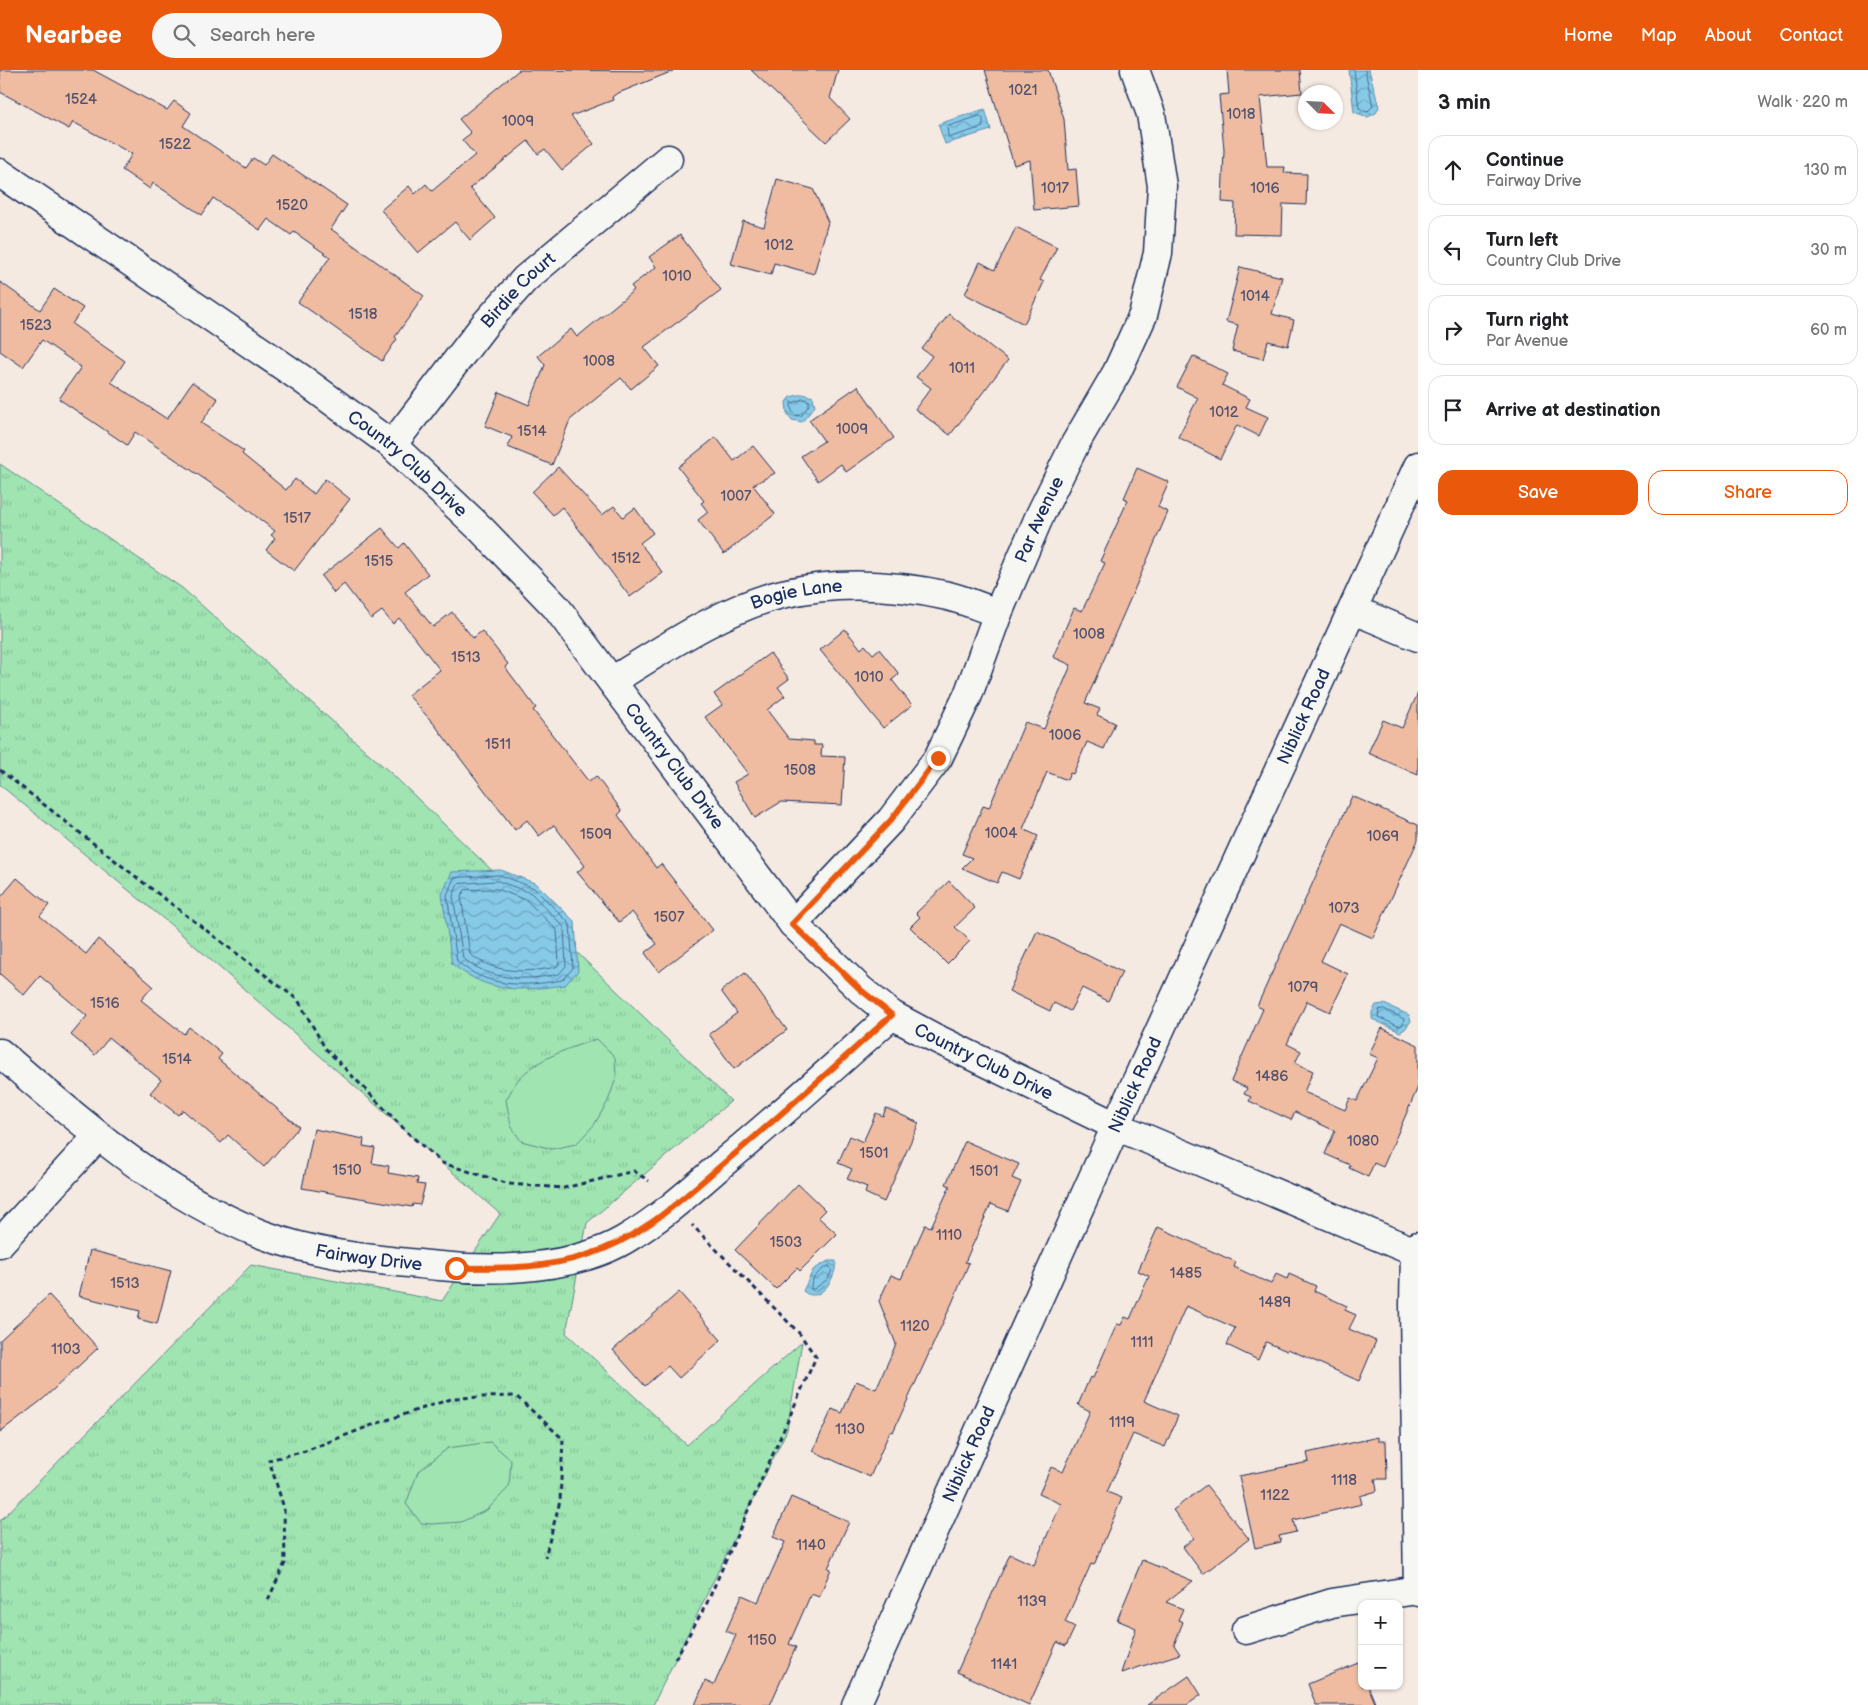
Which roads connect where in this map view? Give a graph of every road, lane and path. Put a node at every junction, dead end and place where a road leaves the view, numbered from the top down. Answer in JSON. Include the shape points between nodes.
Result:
{"nodes":[{"id":1,"x":1135,"y":70,"type":"edge"},
{"id":2,"x":668,"y":159,"type":"dead end"},
{"id":3,"x":0,"y":173,"type":"edge"},
{"id":4,"x":392,"y":445,"type":"junction"},
{"id":5,"x":1418,"y":466,"type":"edge"},
{"id":6,"x":1354,"y":610,"type":"junction"},
{"id":7,"x":998,"y":614,"type":"junction"},
{"id":8,"x":1418,"y":637,"type":"edge"},
{"id":9,"x":612,"y":681,"type":"junction"},
{"id":10,"x":0,"y":770,"type":"edge"},
{"id":11,"x":792,"y":924,"type":"junction"},
{"id":12,"x":892,"y":1015,"type":"junction"},
{"id":13,"x":0,"y":1053,"type":"edge"},
{"id":14,"x":1116,"y":1126,"type":"junction"},
{"id":15,"x":98,"y":1136,"type":"junction"},
{"id":16,"x":648,"y":1181,"type":"dead end"},
{"id":17,"x":692,"y":1224,"type":"dead end"},
{"id":18,"x":0,"y":1243,"type":"edge"},
{"id":19,"x":1417,"y":1249,"type":"edge"},
{"id":20,"x":545,"y":1557,"type":"dead end"},
{"id":21,"x":1418,"y":1591,"type":"edge"},
{"id":22,"x":268,"y":1600,"type":"dead end"},
{"id":23,"x":1246,"y":1630,"type":"dead end"},
{"id":24,"x":675,"y":1659,"type":"dead end"},
{"id":25,"x":856,"y":1705,"type":"edge"}],
"edges":[{"from":1,"to":7,"type":"street","name":"Par Avenue","via":[[1151,114],[1162,186],[1158,253],[1143,315],[1117,372],[1075,444],[1040,515]]},
{"from":2,"to":4,"type":"street","name":"Birdie Court","via":[[526,278],[485,324]]},
{"from":3,"to":4,"type":"street","name":"Country Club Drive","via":[[302,379]]},
{"from":4,"to":9,"type":"street","name":"Country Club Drive","via":[[556,606]]},
{"from":5,"to":6,"type":"street","name":"Niblick Road"},
{"from":6,"to":8,"type":"street"},
{"from":6,"to":14,"type":"street","name":"Niblick Road"},
{"from":7,"to":9,"type":"street","name":"Bogie Lane","via":[[950,596],[907,588],[855,584],[781,594],[728,614],[664,648]]},
{"from":7,"to":11,"type":"street","name":"Par Avenue","via":[[968,695],[938,758],[891,820]]},
{"from":9,"to":11,"type":"street","name":"Country Club Drive"},
{"from":10,"to":16,"type":"path","via":[[298,1000],[325,1048],[442,1163],[509,1184],[564,1188],[634,1171]]},
{"from":11,"to":12,"type":"street","name":"Country Club Drive"},
{"from":12,"to":14,"type":"street","name":"Country Club Drive"},
{"from":12,"to":15,"type":"street","name":"Fairway Drive","via":[[668,1210],[623,1241],[587,1256],[539,1265],[456,1268],[384,1260],[313,1248],[262,1234],[209,1210]]},
{"from":13,"to":15,"type":"street","name":"Fairway Drive"},
{"from":14,"to":19,"type":"street","name":"Country Club Drive"},
{"from":14,"to":25,"type":"street","name":"Niblick Road"},
{"from":15,"to":18,"type":"street"},
{"from":17,"to":24,"type":"path","via":[[799,1333],[816,1357],[706,1605]]},
{"from":19,"to":21,"type":"street","via":[[1414,1305]]},
{"from":20,"to":22,"type":"path","via":[[560,1501],[563,1439],[516,1396],[454,1398],[305,1451],[269,1460],[284,1508],[285,1563]]},
{"from":21,"to":23,"type":"street","via":[[1332,1603]]}]}
